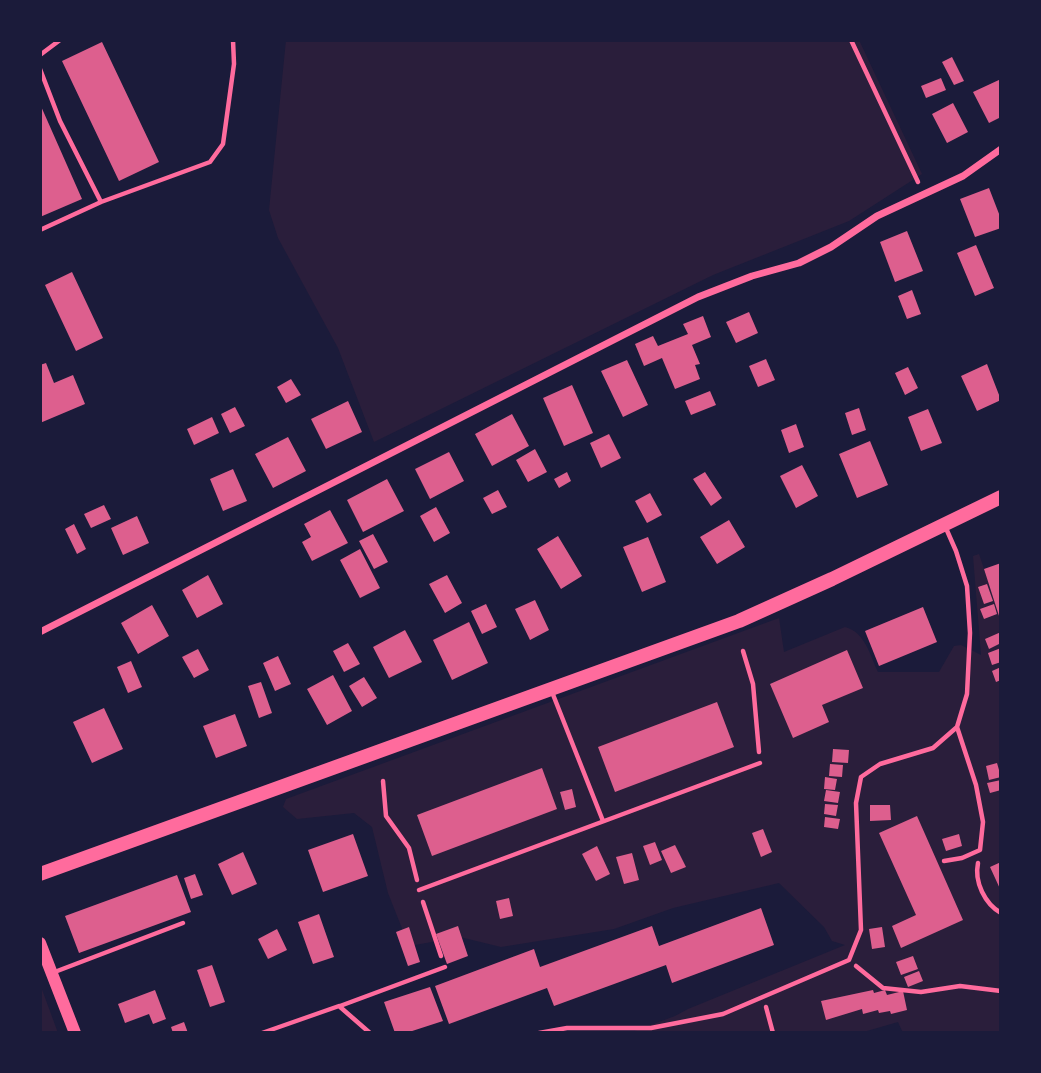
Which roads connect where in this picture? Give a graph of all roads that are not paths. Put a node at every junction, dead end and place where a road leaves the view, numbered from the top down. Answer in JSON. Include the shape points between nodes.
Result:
{"nodes":[{"id":1,"x":60,"y":40,"type":"edge"},
{"id":2,"x":233,"y":40,"type":"edge"},
{"id":3,"x":40,"y":55,"type":"edge"},
{"id":4,"x":40,"y":69,"type":"edge"},
{"id":5,"x":1001,"y":149,"type":"edge"},
{"id":6,"x":101,"y":202,"type":"junction"},
{"id":7,"x":40,"y":230,"type":"edge"},
{"id":8,"x":1001,"y":497,"type":"edge"},
{"id":9,"x":944,"y":524,"type":"junction"},
{"id":10,"x":40,"y":632,"type":"edge"},
{"id":11,"x":552,"y":690,"type":"junction"},
{"id":12,"x":957,"y":726,"type":"junction"},
{"id":13,"x":760,"y":763,"type":"road end"},
{"id":14,"x":603,"y":821,"type":"junction"},
{"id":15,"x":944,"y":861,"type":"dead end"},
{"id":16,"x":40,"y":874,"type":"edge"},
{"id":17,"x":419,"y":890,"type":"road end"},
{"id":18,"x":183,"y":923,"type":"dead end"},
{"id":19,"x":40,"y":943,"type":"edge"},
{"id":20,"x":445,"y":967,"type":"road end"},
{"id":21,"x":52,"y":973,"type":"junction"},
{"id":22,"x":339,"y":1006,"type":"junction"},
{"id":23,"x":75,"y":1033,"type":"edge"},
{"id":24,"x":262,"y":1033,"type":"edge"},
{"id":25,"x":370,"y":1033,"type":"edge"},
{"id":26,"x":539,"y":1033,"type":"edge"}],
"edges":[{"from":1,"to":3,"type":"lane"},
{"from":2,"to":6,"type":"lane","via":[[223,144],[210,162]]},
{"from":4,"to":6,"type":"lane"},
{"from":5,"to":10,"type":"street","via":[[963,176],[877,216],[831,247],[698,297]]},
{"from":6,"to":7,"type":"lane"},
{"from":8,"to":9,"type":"main road"},
{"from":9,"to":11,"type":"main road","via":[[739,621]]},
{"from":9,"to":12,"type":"lane","via":[[967,586],[967,694]]},
{"from":11,"to":14,"type":"lane"},
{"from":11,"to":16,"type":"main road"},
{"from":12,"to":15,"type":"lane","via":[[983,822],[980,850]]},
{"from":12,"to":26,"type":"lane","via":[[933,748],[880,764],[861,777],[856,803],[861,930],[849,960],[723,1014],[651,1028],[568,1028]]},
{"from":13,"to":14,"type":"lane"},
{"from":14,"to":17,"type":"lane"},
{"from":18,"to":21,"type":"lane"},
{"from":19,"to":21,"type":"street"},
{"from":20,"to":22,"type":"lane"},
{"from":21,"to":23,"type":"street"},
{"from":22,"to":24,"type":"lane"},
{"from":22,"to":25,"type":"lane"}]}
